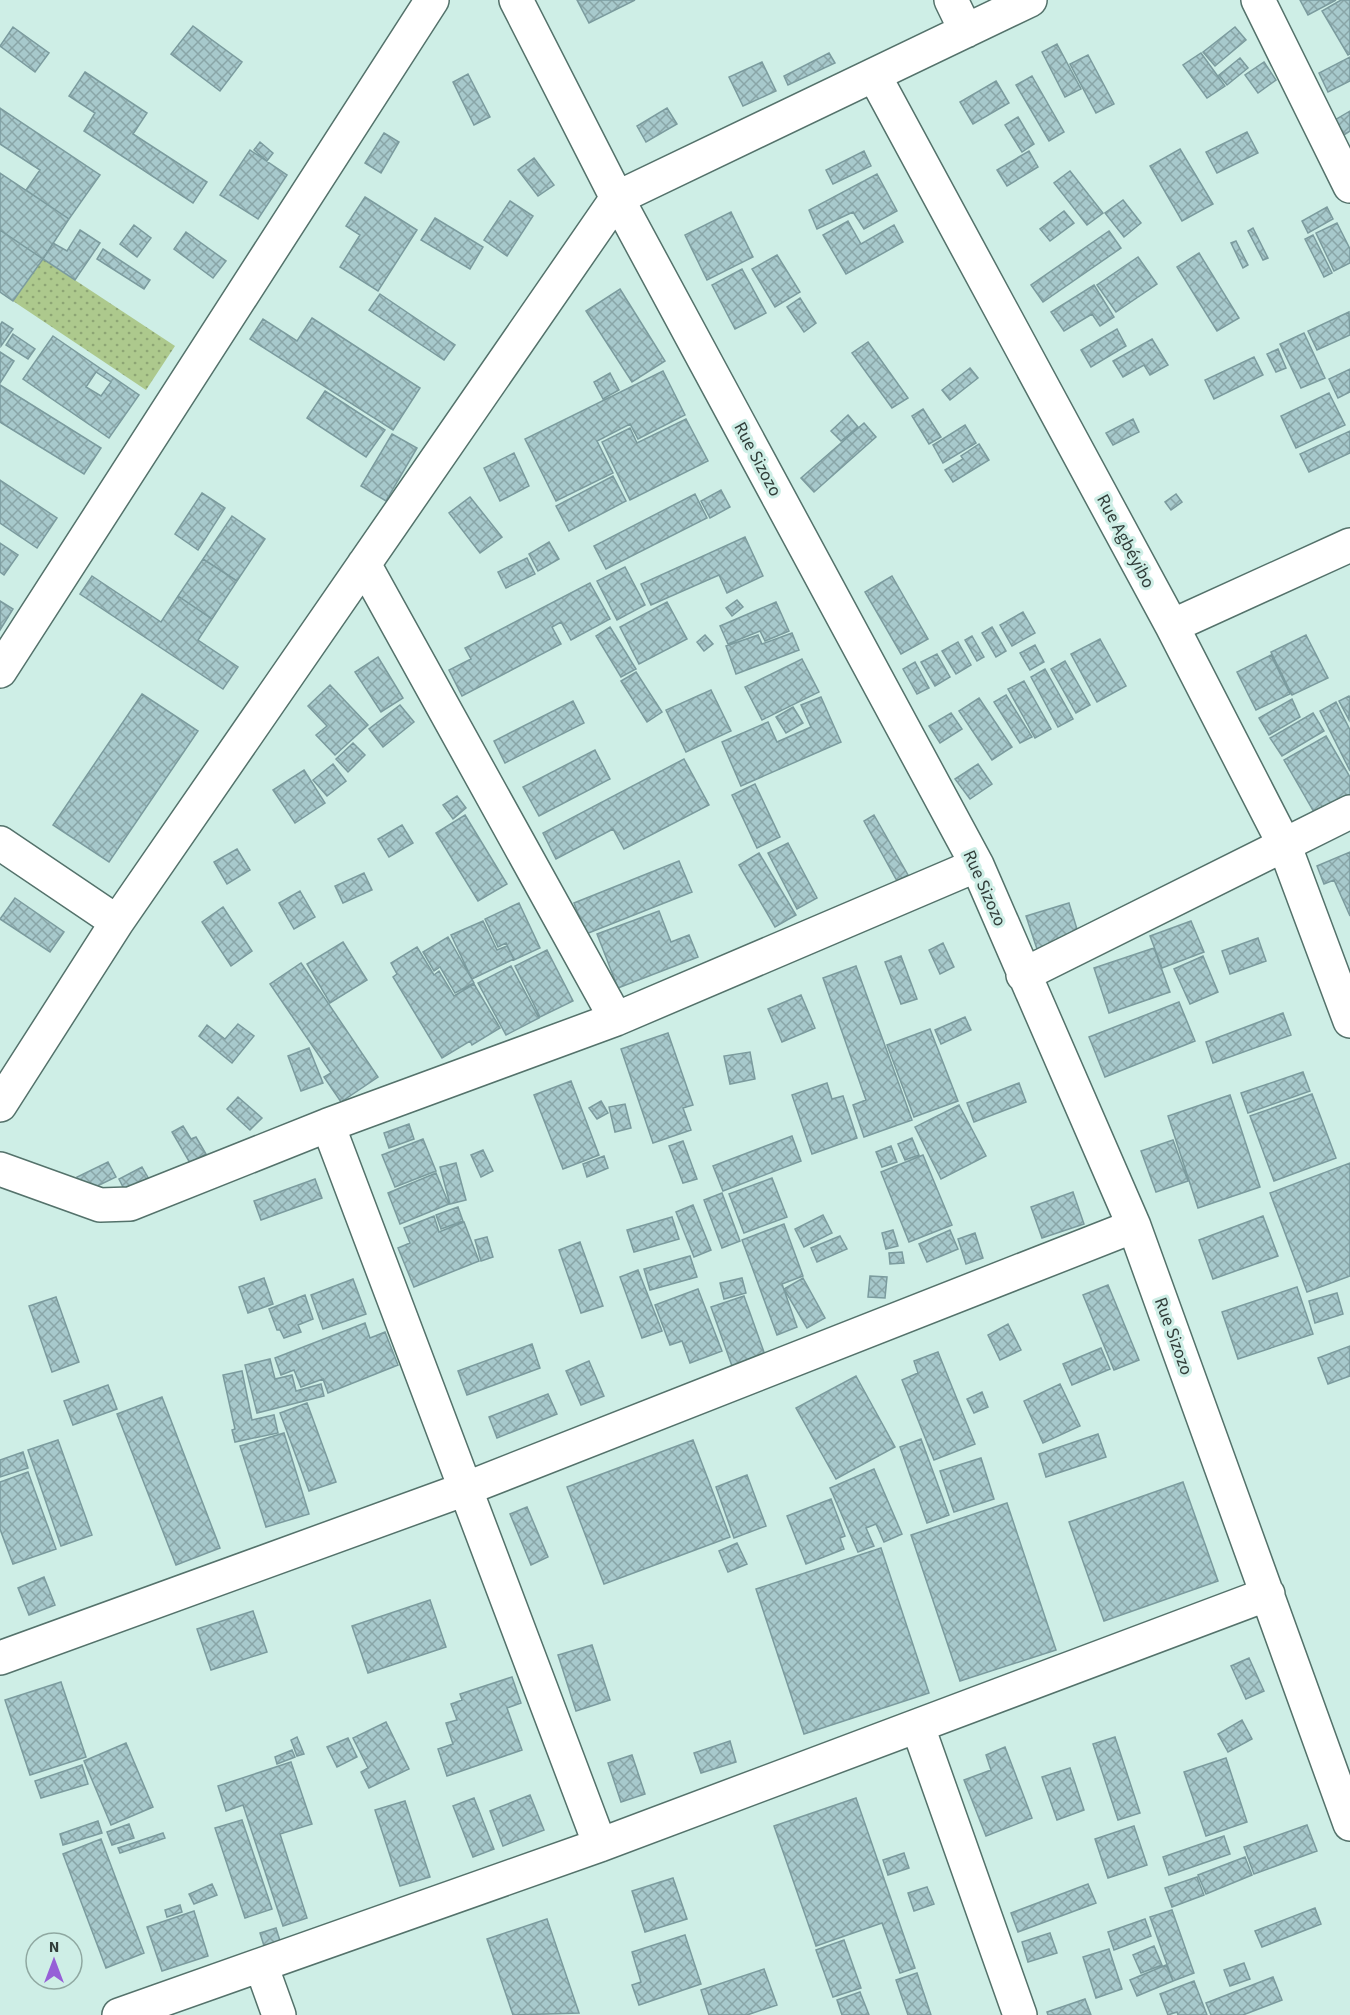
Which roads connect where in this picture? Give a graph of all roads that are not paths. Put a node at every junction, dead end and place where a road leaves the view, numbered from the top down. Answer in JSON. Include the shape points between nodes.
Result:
{"nodes":[{"id":1,"x":432,"y":0,"type":"edge"},
{"id":2,"x":516,"y":0,"type":"edge"},
{"id":3,"x":951,"y":0,"type":"edge"},
{"id":4,"x":1029,"y":0,"type":"edge"},
{"id":5,"x":1258,"y":0,"type":"edge"},
{"id":6,"x":966,"y":31,"type":"junction"},
{"id":7,"x":874,"y":75,"type":"junction"},
{"id":8,"x":1350,"y":186,"type":"edge"},
{"id":9,"x":617,"y":198,"type":"junction"},
{"id":10,"x":1350,"y":545,"type":"edge"},
{"id":11,"x":364,"y":564,"type":"junction"},
{"id":12,"x":1172,"y":626,"type":"junction"},
{"id":13,"x":0,"y":671,"type":"edge"},
{"id":14,"x":1350,"y":812,"type":"edge"},
{"id":15,"x":0,"y":843,"type":"edge"},
{"id":16,"x":1284,"y":844,"type":"junction"},
{"id":17,"x":976,"y":865,"type":"junction"},
{"id":18,"x":117,"y":922,"type":"junction"},
{"id":19,"x":1023,"y":975,"type":"junction"},
{"id":20,"x":616,"y":1018,"type":"junction"},
{"id":21,"x":1350,"y":1021,"type":"edge"},
{"id":22,"x":0,"y":1105,"type":"edge"},
{"id":23,"x":328,"y":1125,"type":"junction"},
{"id":24,"x":0,"y":1169,"type":"edge"},
{"id":25,"x":1134,"y":1226,"type":"junction"},
{"id":26,"x":465,"y":1489,"type":"junction"},
{"id":27,"x":1268,"y":1594,"type":"junction"},
{"id":28,"x":0,"y":1658,"type":"edge"},
{"id":29,"x":918,"y":1727,"type":"junction"},
{"id":30,"x":1350,"y":1824,"type":"edge"},
{"id":31,"x":600,"y":1845,"type":"junction"},
{"id":32,"x":261,"y":1965,"type":"junction"},
{"id":33,"x":119,"y":2015,"type":"edge"},
{"id":34,"x":279,"y":2015,"type":"edge"},
{"id":35,"x":1020,"y":2015,"type":"edge"}],
"edges":[{"from":1,"to":13,"type":"street"},
{"from":2,"to":9,"type":"street","name":"Rue Sizozo"},
{"from":3,"to":6,"type":"street"},
{"from":4,"to":6,"type":"street"},
{"from":5,"to":8,"type":"street"},
{"from":6,"to":7,"type":"street"},
{"from":7,"to":9,"type":"street"},
{"from":7,"to":12,"type":"street","name":"Rue Agbéyibo"},
{"from":9,"to":11,"type":"street"},
{"from":9,"to":17,"type":"street","name":"Rue Sizozo"},
{"from":10,"to":12,"type":"street"},
{"from":11,"to":18,"type":"street"},
{"from":11,"to":20,"type":"street"},
{"from":12,"to":16,"type":"street","name":"Rue Agbéyibo"},
{"from":14,"to":16,"type":"street"},
{"from":15,"to":18,"type":"street"},
{"from":16,"to":19,"type":"street"},
{"from":16,"to":21,"type":"street","name":"Rue Agbéyibo"},
{"from":17,"to":19,"type":"street","name":"Rue Sizozo"},
{"from":17,"to":20,"type":"street"},
{"from":18,"to":22,"type":"street"},
{"from":19,"to":25,"type":"street","name":"Rue Sizozo"},
{"from":20,"to":23,"type":"street"},
{"from":23,"to":24,"type":"street","via":[[130,1204],[100,1205]]},
{"from":23,"to":26,"type":"street"},
{"from":25,"to":26,"type":"street"},
{"from":25,"to":27,"type":"street","name":"Rue Sizozo"},
{"from":26,"to":28,"type":"street"},
{"from":26,"to":31,"type":"street"},
{"from":27,"to":29,"type":"street"},
{"from":27,"to":30,"type":"street","name":"Rue Sizozo"},
{"from":29,"to":31,"type":"street"},
{"from":29,"to":35,"type":"street"},
{"from":31,"to":32,"type":"street"},
{"from":32,"to":33,"type":"street"},
{"from":32,"to":34,"type":"street"}]}
